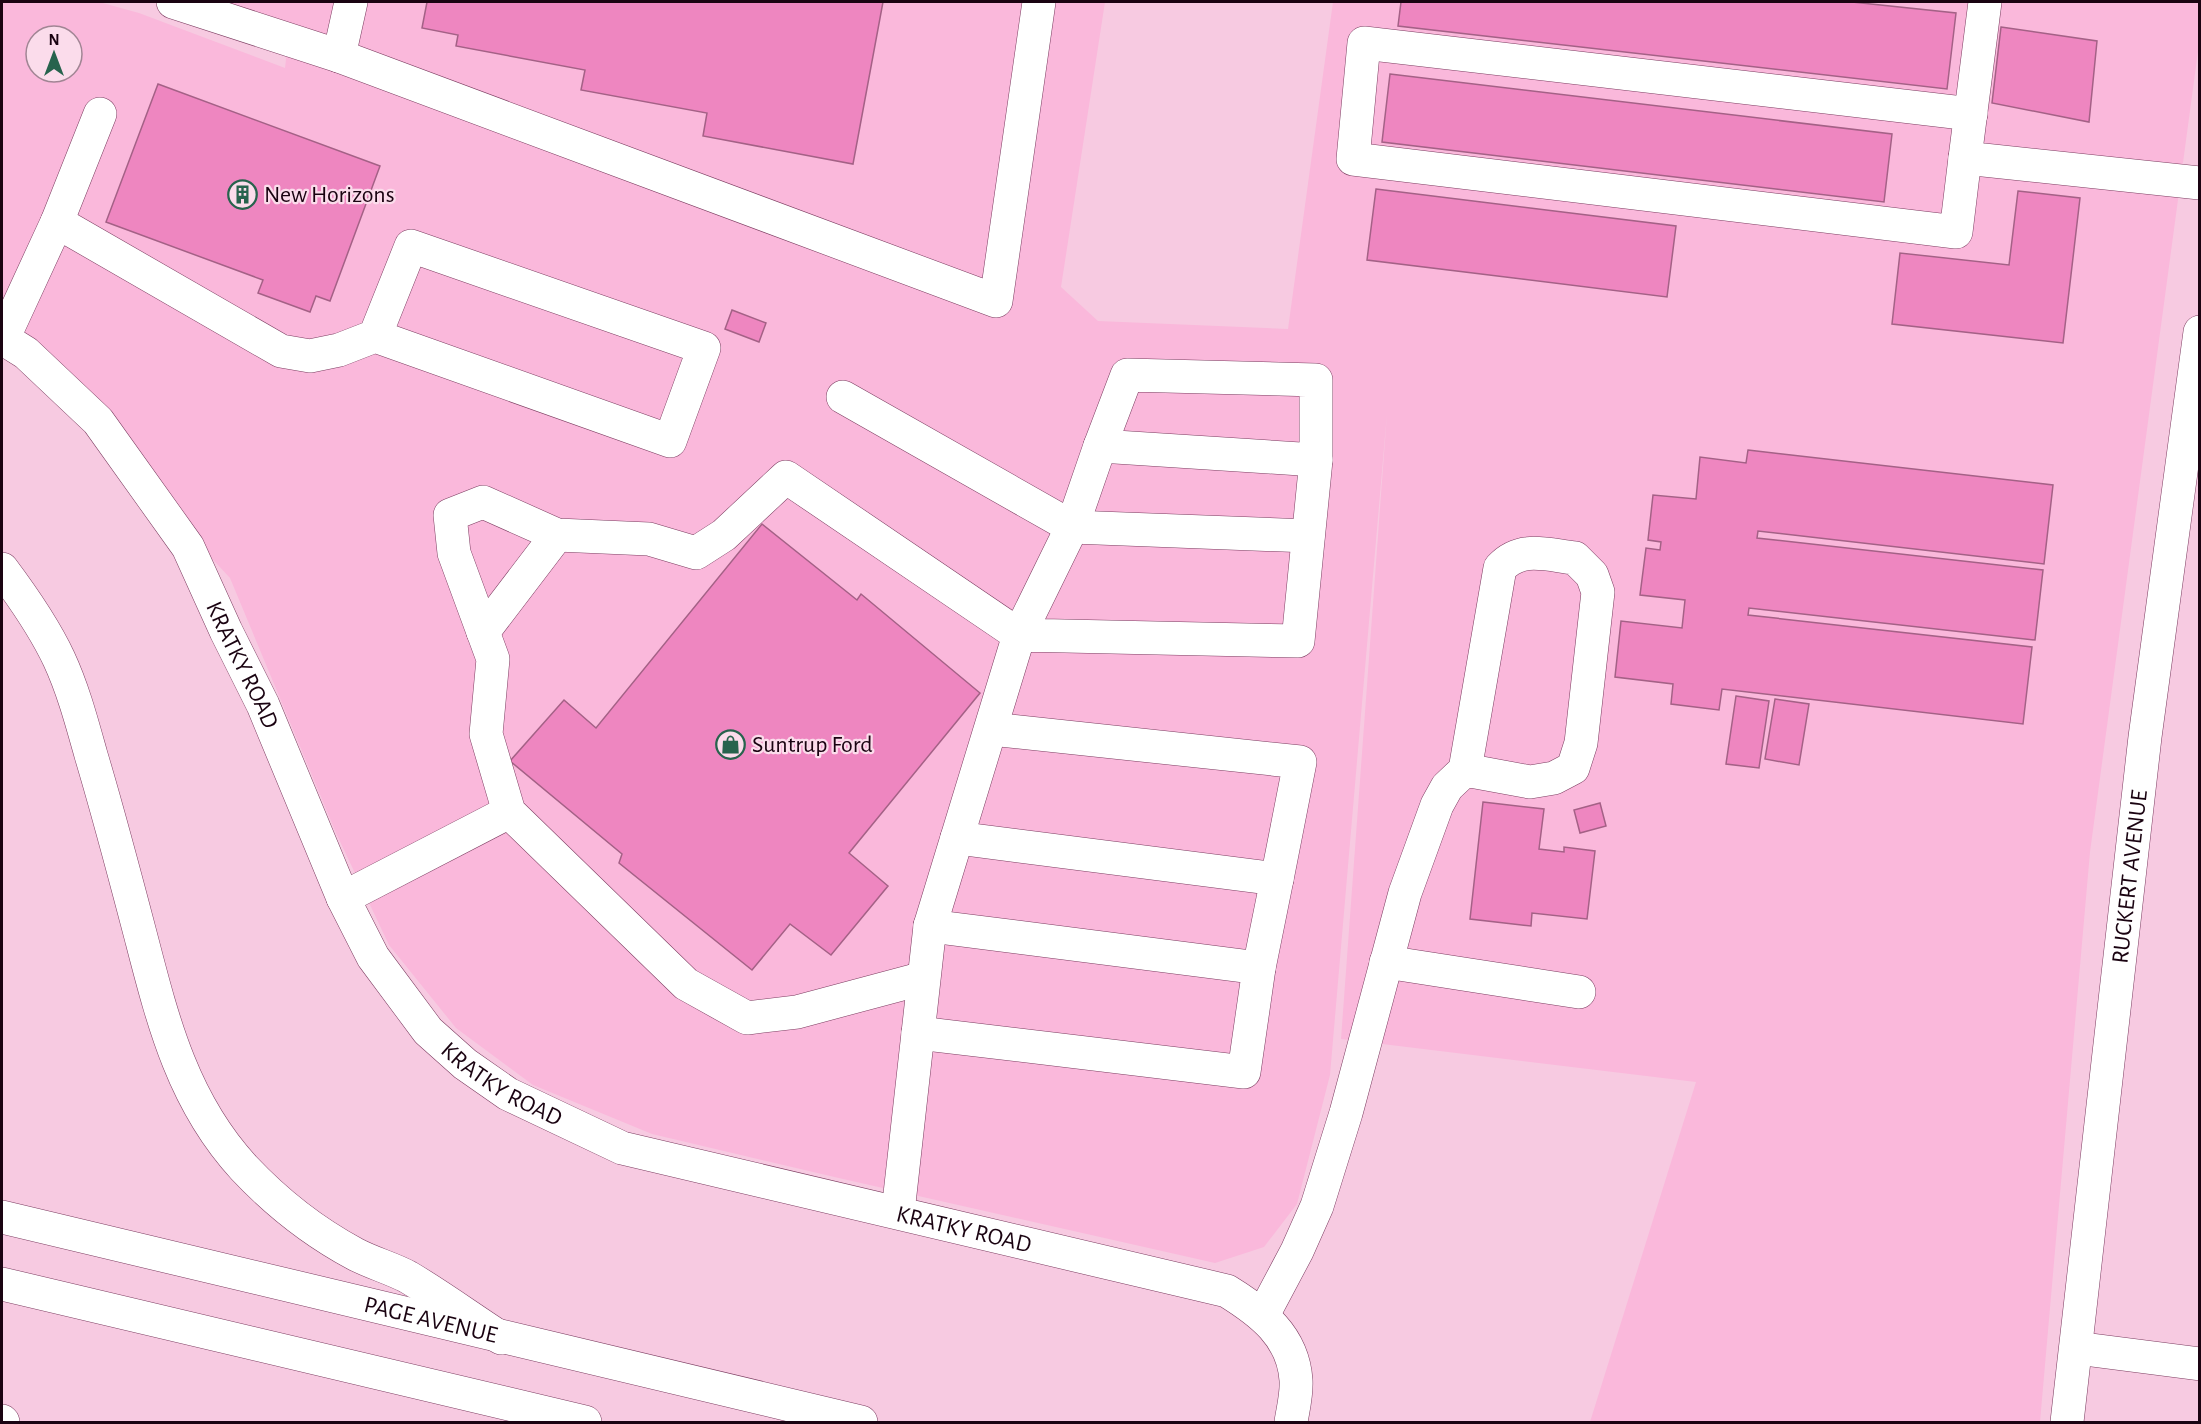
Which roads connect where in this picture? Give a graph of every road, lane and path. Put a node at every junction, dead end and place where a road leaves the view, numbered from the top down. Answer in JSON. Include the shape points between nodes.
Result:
{"nodes":[{"id":1,"x":173,"y":2,"type":"edge"},
{"id":2,"x":351,"y":2,"type":"edge"},
{"id":3,"x":1039,"y":2,"type":"edge"},
{"id":4,"x":1985,"y":2,"type":"edge"},
{"id":5,"x":339,"y":56,"type":"junction"},
{"id":6,"x":100,"y":114,"type":"dead end"},
{"id":7,"x":1971,"y":114,"type":"junction"},
{"id":8,"x":1965,"y":158,"type":"junction"},
{"id":9,"x":2199,"y":183,"type":"edge"},
{"id":10,"x":57,"y":222,"type":"junction"},
{"id":11,"x":2199,"y":332,"type":"edge"},
{"id":12,"x":375,"y":336,"type":"junction"},
{"id":13,"x":2,"y":338,"type":"edge"},
{"id":14,"x":843,"y":397,"type":"dead end"},
{"id":15,"x":2195,"y":413,"type":"edge"},
{"id":16,"x":1100,"y":446,"type":"junction"},
{"id":17,"x":1316,"y":460,"type":"junction"},
{"id":18,"x":1072,"y":527,"type":"junction"},
{"id":19,"x":557,"y":536,"type":"junction"},
{"id":20,"x":1308,"y":536,"type":"junction"},
{"id":21,"x":2,"y":569,"type":"edge"},
{"id":22,"x":483,"y":632,"type":"junction"},
{"id":23,"x":1019,"y":635,"type":"junction"},
{"id":24,"x":991,"y":729,"type":"junction"},
{"id":25,"x":1465,"y":770,"type":"junction"},
{"id":26,"x":509,"y":812,"type":"junction"},
{"id":27,"x":957,"y":838,"type":"junction"},
{"id":28,"x":1277,"y":879,"type":"junction"},
{"id":29,"x":343,"y":898,"type":"junction"},
{"id":30,"x":930,"y":926,"type":"junction"},
{"id":31,"x":1386,"y":962,"type":"junction"},
{"id":32,"x":1259,"y":968,"type":"junction"},
{"id":33,"x":924,"y":978,"type":"junction"},
{"id":34,"x":1579,"y":992,"type":"dead end"},
{"id":35,"x":918,"y":1033,"type":"junction"},
{"id":36,"x":898,"y":1212,"type":"junction"},
{"id":37,"x":2,"y":1217,"type":"edge"},
{"id":38,"x":2,"y":1284,"type":"edge"},
{"id":39,"x":1263,"y":1315,"type":"junction"},
{"id":40,"x":501,"y":1338,"type":"junction"},
{"id":41,"x":2076,"y":1348,"type":"junction"},
{"id":42,"x":2199,"y":1364,"type":"edge"},
{"id":43,"x":585,"y":1422,"type":"edge"},
{"id":44,"x":861,"y":1422,"type":"edge"},
{"id":45,"x":1291,"y":1422,"type":"edge"},
{"id":46,"x":2067,"y":1422,"type":"edge"}],
"edges":[{"from":1,"to":5,"type":"main road"},
{"from":2,"to":5,"type":"main road"},
{"from":3,"to":5,"type":"main road","via":[[996,301]]},
{"from":4,"to":7,"type":"main road"},
{"from":6,"to":10,"type":"main road"},
{"from":7,"to":8,"type":"main road"},
{"from":7,"to":8,"type":"main road","via":[[1364,43],[1353,159],[1956,232]]},
{"from":8,"to":9,"type":"main road"},
{"from":10,"to":12,"type":"main road","via":[[281,351],[310,356]]},
{"from":10,"to":13,"type":"main road"},
{"from":11,"to":15,"type":"main road","name":"RUCKERT AVENUE"},
{"from":12,"to":12,"type":"main road","via":[[411,246],[704,348],[670,441]]},
{"from":13,"to":29,"type":"main road","name":"KRATKY ROAD","via":[[26,353],[98,421],[188,546],[263,705]]},
{"from":14,"to":18,"type":"main road"},
{"from":15,"to":41,"type":"main road","name":"RUCKERT AVENUE","via":[[2145,737]]},
{"from":16,"to":17,"type":"main road"},
{"from":16,"to":17,"type":"main road","via":[[1127,375],[1317,380]]},
{"from":16,"to":18,"type":"main road"},
{"from":17,"to":20,"type":"main road"},
{"from":18,"to":20,"type":"main road"},
{"from":18,"to":23,"type":"main road"},
{"from":19,"to":22,"type":"main road"},
{"from":19,"to":22,"type":"main road","via":[[483,502],[450,515],[454,553]]},
{"from":19,"to":23,"type":"main road","via":[[649,539],[696,553],[724,536],[786,477]]},
{"from":20,"to":23,"type":"main road","via":[[1298,641]]},
{"from":21,"to":40,"type":"main road","via":[[36,617],[59,659],[97,775],[158,1005],[191,1093],[214,1131],[244,1168],[319,1233],[406,1276]]},
{"from":22,"to":26,"type":"main road","via":[[493,659],[486,734]]},
{"from":23,"to":24,"type":"main road"},
{"from":24,"to":27,"type":"main road"},
{"from":24,"to":28,"type":"main road","via":[[1300,762]]},
{"from":25,"to":25,"type":"main road","via":[[1530,782],[1554,778],[1573,768],[1581,743],[1598,592],[1592,575],[1575,558],[1523,553],[1500,568]]},
{"from":25,"to":31,"type":"main road","via":[[1437,805],[1405,893]]},
{"from":26,"to":29,"type":"main road"},
{"from":26,"to":33,"type":"main road","via":[[686,984],[747,1018],[796,1012]]},
{"from":27,"to":28,"type":"main road"},
{"from":27,"to":30,"type":"main road"},
{"from":28,"to":32,"type":"main road"},
{"from":29,"to":36,"type":"main road","name":"KRATKY ROAD","via":[[373,957],[428,1031],[465,1064],[508,1094],[622,1148]]},
{"from":30,"to":32,"type":"main road"},
{"from":30,"to":33,"type":"main road"},
{"from":31,"to":34,"type":"main road"},
{"from":31,"to":39,"type":"main road","via":[[1317,1206]]},
{"from":32,"to":35,"type":"main road","via":[[1244,1072]]},
{"from":33,"to":35,"type":"main road"},
{"from":35,"to":36,"type":"main road"},
{"from":36,"to":39,"type":"main road","name":"KRATKY ROAD","via":[[1227,1291]]},
{"from":37,"to":40,"type":"main road","name":"PAGE AVENUE"},
{"from":38,"to":43,"type":"main road"},
{"from":39,"to":45,"type":"main road","name":"KRATKY ROAD","via":[[1289,1347],[1296,1381]]},
{"from":40,"to":44,"type":"main road","name":"PAGE AVENUE"},
{"from":41,"to":42,"type":"main road"},
{"from":41,"to":46,"type":"main road","name":"RUCKERT AVENUE"}]}
